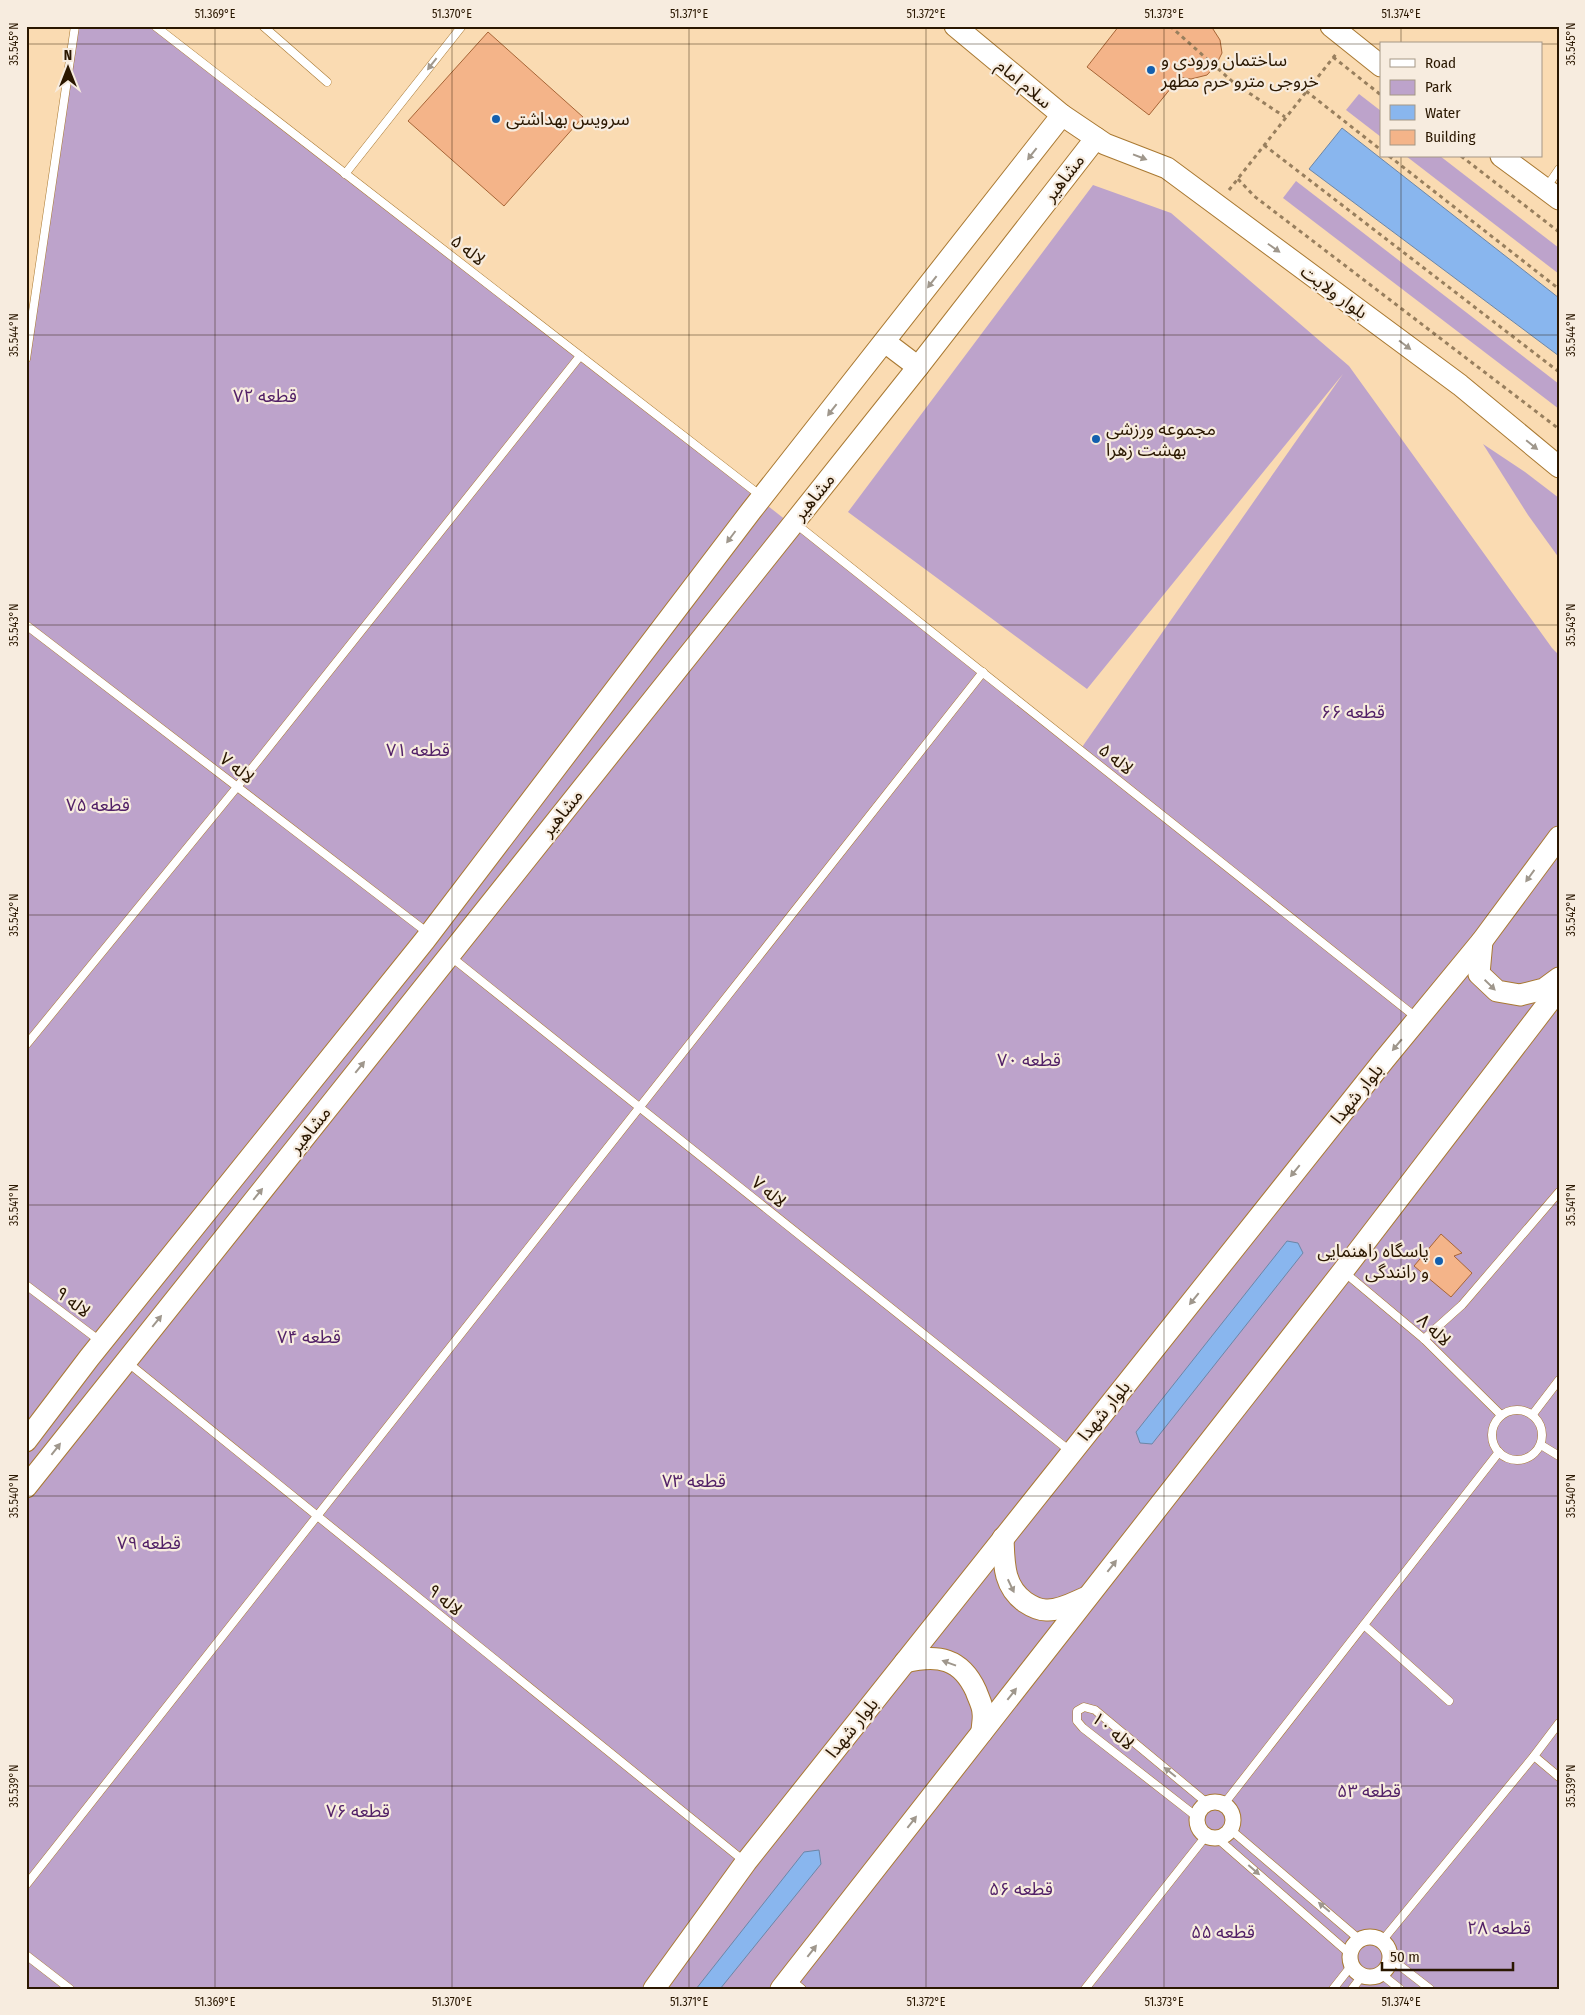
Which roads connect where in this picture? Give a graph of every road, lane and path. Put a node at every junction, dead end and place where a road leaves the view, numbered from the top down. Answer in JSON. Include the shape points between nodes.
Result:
{"nodes":[{"id":1,"x":75,"y":26,"type":"edge"},
{"id":2,"x":155,"y":26,"type":"edge"},
{"id":3,"x":262,"y":26,"type":"edge"},
{"id":4,"x":462,"y":26,"type":"edge"},
{"id":5,"x":955,"y":26,"type":"edge"},
{"id":6,"x":1170,"y":26,"type":"edge"},
{"id":7,"x":1330,"y":26,"type":"edge"},
{"id":8,"x":1347,"y":39,"type":"junction"},
{"id":9,"x":1333,"y":57,"type":"junction"},
{"id":10,"x":1380,"y":65,"type":"edge"},
{"id":11,"x":327,"y":82,"type":"dead end"},
{"id":12,"x":1306,"y":91,"type":"junction"},
{"id":13,"x":1380,"y":94,"type":"edge"},
{"id":14,"x":1062,"y":115,"type":"junction"},
{"id":15,"x":1285,"y":117,"type":"junction"},
{"id":16,"x":1096,"y":138,"type":"junction"},
{"id":17,"x":1264,"y":145,"type":"junction"},
{"id":18,"x":1380,"y":149,"type":"edge"},
{"id":19,"x":1392,"y":158,"type":"edge"},
{"id":20,"x":1464,"y":158,"type":"edge"},
{"id":21,"x":1504,"y":158,"type":"edge"},
{"id":22,"x":1559,"y":169,"type":"edge"},
{"id":23,"x":345,"y":174,"type":"junction"},
{"id":24,"x":1238,"y":179,"type":"junction"},
{"id":25,"x":1552,"y":194,"type":"edge"},
{"id":26,"x":1217,"y":206,"type":"junction"},
{"id":27,"x":1559,"y":232,"type":"edge"},
{"id":28,"x":1559,"y":289,"type":"edge"},
{"id":29,"x":885,"y":342,"type":"junction"},
{"id":30,"x":580,"y":356,"type":"junction"},
{"id":31,"x":26,"y":359,"type":"edge"},
{"id":32,"x":918,"y":367,"type":"junction"},
{"id":33,"x":1559,"y":372,"type":"edge"},
{"id":34,"x":1559,"y":429,"type":"edge"},
{"id":35,"x":1559,"y":467,"type":"edge"},
{"id":36,"x":762,"y":497,"type":"junction"},
{"id":37,"x":794,"y":522,"type":"junction"},
{"id":38,"x":26,"y":625,"type":"edge"},
{"id":39,"x":983,"y":672,"type":"junction"},
{"id":40,"x":237,"y":787,"type":"junction"},
{"id":41,"x":1559,"y":836,"type":"edge"},
{"id":42,"x":430,"y":934,"type":"junction"},
{"id":43,"x":1482,"y":941,"type":"junction"},
{"id":44,"x":449,"y":955,"type":"junction"},
{"id":45,"x":1559,"y":978,"type":"edge"},
{"id":46,"x":1559,"y":989,"type":"edge"},
{"id":47,"x":1419,"y":1019,"type":"junction"},
{"id":48,"x":26,"y":1045,"type":"edge"},
{"id":49,"x":639,"y":1108,"type":"junction"},
{"id":50,"x":1559,"y":1192,"type":"edge"},
{"id":51,"x":1343,"y":1271,"type":"junction"},
{"id":52,"x":26,"y":1286,"type":"edge"},
{"id":53,"x":1424,"y":1339,"type":"junction"},
{"id":54,"x":102,"y":1342,"type":"junction"},
{"id":55,"x":126,"y":1361,"type":"junction"},
{"id":56,"x":1559,"y":1380,"type":"edge"},
{"id":57,"x":1533,"y":1414,"type":"junction"},
{"id":58,"x":1502,"y":1415,"type":"junction"},
{"id":59,"x":26,"y":1442,"type":"edge"},
{"id":60,"x":1541,"y":1444,"type":"junction"},
{"id":61,"x":1072,"y":1452,"type":"junction"},
{"id":62,"x":1499,"y":1452,"type":"junction"},
{"id":63,"x":1559,"y":1456,"type":"edge"},
{"id":64,"x":26,"y":1487,"type":"edge"},
{"id":65,"x":318,"y":1516,"type":"junction"},
{"id":66,"x":1003,"y":1538,"type":"junction"},
{"id":67,"x":1088,"y":1596,"type":"junction"},
{"id":68,"x":1364,"y":1625,"type":"junction"},
{"id":69,"x":905,"y":1662,"type":"junction"},
{"id":70,"x":1449,"y":1701,"type":"dead end"},
{"id":71,"x":1559,"y":1723,"type":"edge"},
{"id":72,"x":982,"y":1732,"type":"junction"},
{"id":73,"x":1534,"y":1756,"type":"junction"},
{"id":74,"x":1559,"y":1776,"type":"edge"},
{"id":75,"x":1207,"y":1803,"type":"junction"},
{"id":76,"x":1224,"y":1804,"type":"junction"},
{"id":77,"x":1197,"y":1817,"type":"junction"},
{"id":78,"x":1231,"y":1830,"type":"junction"},
{"id":79,"x":1212,"y":1837,"type":"junction"},
{"id":80,"x":746,"y":1862,"type":"junction"},
{"id":81,"x":26,"y":1885,"type":"edge"},
{"id":82,"x":1360,"y":1940,"type":"junction"},
{"id":83,"x":1382,"y":1941,"type":"junction"},
{"id":84,"x":26,"y":1955,"type":"edge"},
{"id":85,"x":1390,"y":1958,"type":"junction"},
{"id":86,"x":1355,"y":1965,"type":"junction"},
{"id":87,"x":1382,"y":1974,"type":"junction"},
{"id":88,"x":791,"y":1985,"type":"edge"},
{"id":89,"x":70,"y":1989,"type":"edge"},
{"id":90,"x":654,"y":1989,"type":"edge"},
{"id":91,"x":1085,"y":1989,"type":"edge"},
{"id":92,"x":1333,"y":1989,"type":"edge"},
{"id":93,"x":1352,"y":1989,"type":"edge"},
{"id":94,"x":1400,"y":1989,"type":"edge"},
{"id":95,"x":1430,"y":1989,"type":"edge"}],
"edges":[{"from":1,"to":31,"type":"lane"},
{"from":2,"to":23,"type":"lane","name":"لاله ۵"},
{"from":3,"to":11,"type":"lane"},
{"from":4,"to":23,"type":"lane","one_way":true},
{"from":5,"to":14,"type":"street","name":"سلام امام"},
{"from":6,"to":15,"type":"path","via":[[1234,83]]},
{"from":7,"to":8,"type":"street"},
{"from":8,"to":9,"type":"path"},
{"from":8,"to":10,"type":"street"},
{"from":9,"to":12,"type":"path"},
{"from":9,"to":13,"type":"path"},
{"from":12,"to":15,"type":"path"},
{"from":12,"to":18,"type":"path"},
{"from":14,"to":16,"type":"street","name":"سلام امام"},
{"from":14,"to":29,"type":"street","name":"مشاهیر","one_way":true},
{"from":15,"to":17,"type":"path"},
{"from":16,"to":26,"type":"street","name":"بلوار ولایت","one_way":true,"via":[[1167,168]]},
{"from":16,"to":32,"type":"street","name":"مشاهیر"},
{"from":17,"to":24,"type":"path"},
{"from":17,"to":33,"type":"path"},
{"from":19,"to":28,"type":"path"},
{"from":20,"to":27,"type":"path"},
{"from":21,"to":25,"type":"street"},
{"from":22,"to":25,"type":"lane"},
{"from":23,"to":30,"type":"lane","name":"لاله ۵"},
{"from":24,"to":26,"type":"path"},
{"from":24,"to":34,"type":"path","via":[[1254,196]]},
{"from":26,"to":35,"type":"street","name":"بلوار ولایت","one_way":true,"via":[[1460,385]]},
{"from":29,"to":32,"type":"street"},
{"from":29,"to":36,"type":"street","name":"مشاهیر","one_way":true},
{"from":30,"to":36,"type":"lane","name":"لاله ۵"},
{"from":30,"to":40,"type":"lane"},
{"from":32,"to":37,"type":"street","name":"مشاهیر"},
{"from":36,"to":42,"type":"street","name":"مشاهیر","one_way":true},
{"from":37,"to":39,"type":"lane","name":"لاله ۵"},
{"from":37,"to":44,"type":"street","name":"مشاهیر"},
{"from":38,"to":40,"type":"lane","name":"لاله ۷"},
{"from":39,"to":47,"type":"lane","name":"لاله ۵"},
{"from":39,"to":49,"type":"lane"},
{"from":40,"to":42,"type":"lane","name":"لاله ۷"},
{"from":40,"to":48,"type":"lane"},
{"from":41,"to":43,"type":"street","name":"بلوار شهدا","one_way":true},
{"from":42,"to":54,"type":"street","name":"مشاهیر"},
{"from":43,"to":45,"type":"street","one_way":true,"via":[[1479,974],[1497,991],[1520,995],[1544,989]]},
{"from":43,"to":47,"type":"street","name":"بلوار شهدا"},
{"from":44,"to":49,"type":"lane","name":"لاله ۷"},
{"from":55,"to":44,"type":"street","name":"مشاهیر","one_way":true},
{"from":46,"to":51,"type":"street"},
{"from":47,"to":61,"type":"street","name":"بلوار شهدا","one_way":true},
{"from":49,"to":61,"type":"lane","name":"لاله ۷"},
{"from":49,"to":65,"type":"lane"},
{"from":50,"to":53,"type":"lane","via":[[1462,1305]]},
{"from":51,"to":53,"type":"lane","name":"لاله ۸"},
{"from":67,"to":51,"type":"street","one_way":true},
{"from":52,"to":54,"type":"lane","name":"لاله ۹"},
{"from":53,"to":58,"type":"lane","name":"لاله ۸"},
{"from":54,"to":59,"type":"street","name":"مشاهیر"},
{"from":64,"to":55,"type":"street","name":"مشاهیر","one_way":true},
{"from":55,"to":65,"type":"lane","name":"لاله ۹"},
{"from":56,"to":57,"type":"lane"},
{"from":57,"to":58,"type":"lane","via":[[1517,1409]]},
{"from":57,"to":60,"type":"lane","via":[[1542,1428]]},
{"from":58,"to":62,"type":"lane","via":[[1492,1429],[1494,1445]]},
{"from":60,"to":62,"type":"lane","via":[[1530,1457],[1522,1460]]},
{"from":60,"to":63,"type":"lane"},
{"from":61,"to":66,"type":"street","name":"بلوار شهدا"},
{"from":62,"to":68,"type":"lane"},
{"from":65,"to":80,"type":"lane","name":"لاله ۹"},
{"from":65,"to":81,"type":"lane"},
{"from":66,"to":67,"type":"street","one_way":true,"via":[[1007,1577],[1014,1594],[1032,1607],[1047,1610],[1064,1607]]},
{"from":66,"to":69,"type":"street","name":"بلوار شهدا"},
{"from":72,"to":67,"type":"street","one_way":true},
{"from":68,"to":70,"type":"lane"},
{"from":68,"to":76,"type":"lane"},
{"from":72,"to":69,"type":"street","one_way":true,"via":[[983,1712],[969,1677],[957,1665],[922,1658]]},
{"from":69,"to":80,"type":"street","name":"بلوار شهدا"},
{"from":71,"to":73,"type":"lane"},
{"from":88,"to":72,"type":"street","one_way":true},
{"from":73,"to":74,"type":"lane"},
{"from":73,"to":83,"type":"lane"},
{"from":75,"to":76,"type":"street"},
{"from":75,"to":77,"type":"street"},
{"from":75,"to":77,"type":"lane","name":"لاله ۱۰","one_way":true,"via":[[1095,1710],[1084,1708],[1077,1711],[1077,1720],[1082,1728]]},
{"from":76,"to":78,"type":"street","via":[[1232,1812]]},
{"from":77,"to":79,"type":"street","via":[[1198,1828]]},
{"from":78,"to":79,"type":"street","via":[[1222,1837]]},
{"from":82,"to":78,"type":"lane","one_way":true},
{"from":79,"to":86,"type":"lane","one_way":true},
{"from":79,"to":91,"type":"lane"},
{"from":80,"to":90,"type":"street","name":"بلوار شهدا"},
{"from":82,"to":83,"type":"street","via":[[1371,1937]]},
{"from":82,"to":86,"type":"street","via":[[1352,1949]]},
{"from":83,"to":85,"type":"street"},
{"from":84,"to":89,"type":"lane"},
{"from":85,"to":87,"type":"street"},
{"from":85,"to":95,"type":"lane"},
{"from":86,"to":87,"type":"street","via":[[1376,1976]]},
{"from":86,"to":92,"type":"lane"},
{"from":86,"to":93,"type":"lane"},
{"from":87,"to":94,"type":"lane"}]}
